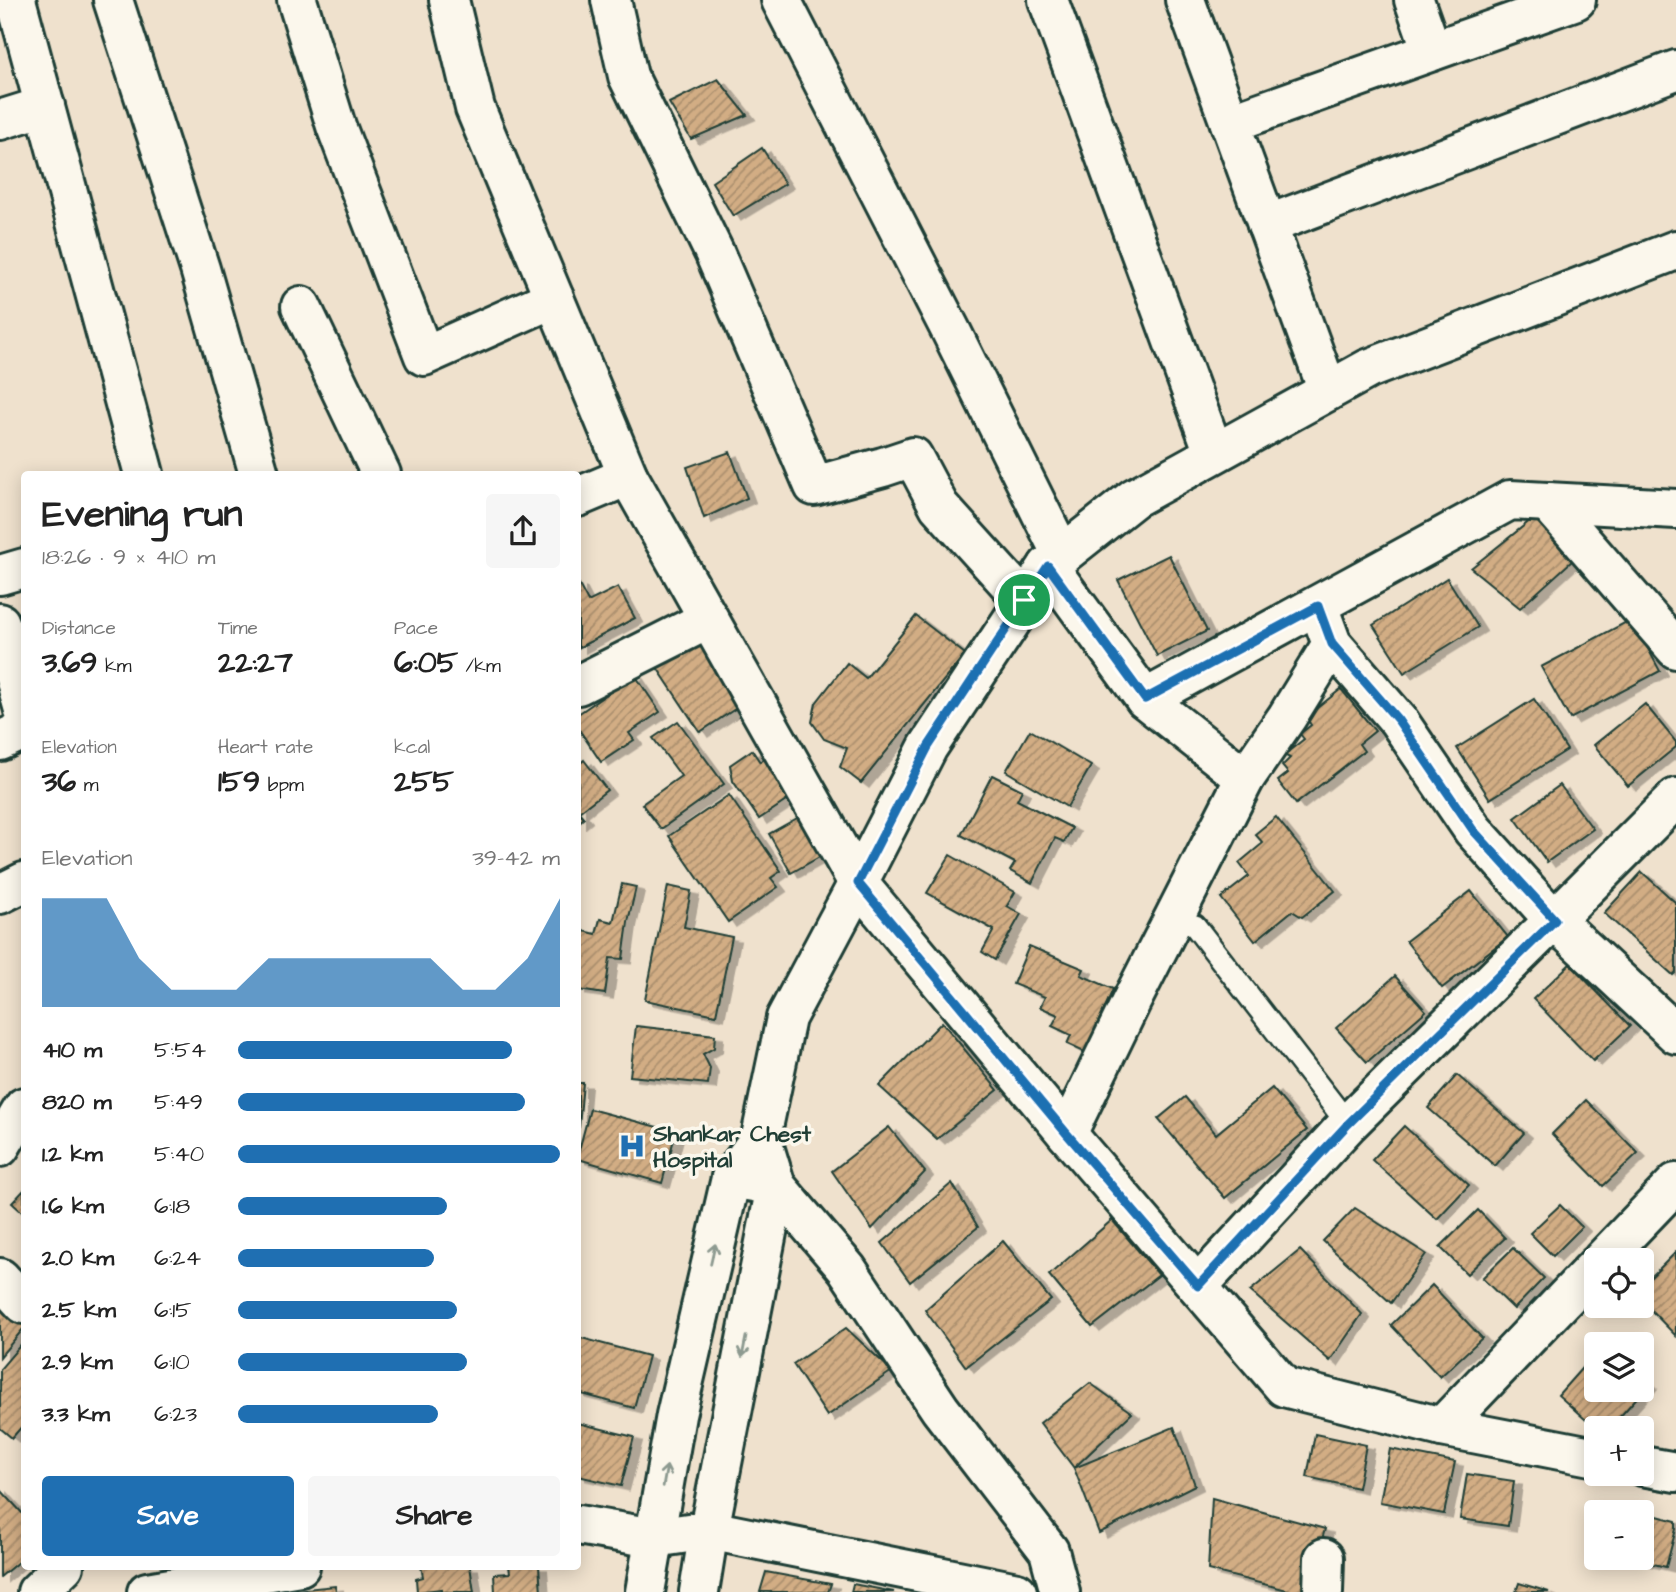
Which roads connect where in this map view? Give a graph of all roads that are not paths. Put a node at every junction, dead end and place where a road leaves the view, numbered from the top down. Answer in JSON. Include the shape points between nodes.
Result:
{"nodes":[{"id":1,"x":16,"y":0,"type":"edge"},
{"id":2,"x":113,"y":0,"type":"edge"},
{"id":3,"x":297,"y":0,"type":"edge"},
{"id":4,"x":449,"y":0,"type":"edge"},
{"id":5,"x":611,"y":0,"type":"edge"},
{"id":6,"x":781,"y":0,"type":"edge"},
{"id":7,"x":1048,"y":0,"type":"edge"},
{"id":8,"x":1185,"y":0,"type":"edge"},
{"id":9,"x":1414,"y":0,"type":"edge"},
{"id":10,"x":1576,"y":0,"type":"edge"},
{"id":11,"x":1432,"y":51,"type":"junction"},
{"id":12,"x":1676,"y":70,"type":"edge"},
{"id":13,"x":45,"y":106,"type":"junction"},
{"id":14,"x":0,"y":120,"type":"edge"},
{"id":15,"x":1230,"y":123,"type":"junction"},
{"id":16,"x":1267,"y":225,"type":"junction"},
{"id":17,"x":1676,"y":250,"type":"edge"},
{"id":18,"x":554,"y":298,"type":"junction"},
{"id":19,"x":301,"y":306,"type":"dead end"},
{"id":20,"x":1328,"y":391,"type":"junction"},
{"id":21,"x":1214,"y":453,"type":"junction"},
{"id":22,"x":143,"y":471,"type":"edge"},
{"id":23,"x":258,"y":471,"type":"edge"},
{"id":24,"x":380,"y":471,"type":"edge"},
{"id":25,"x":628,"y":475,"type":"junction"},
{"id":26,"x":581,"y":496,"type":"edge"},
{"id":27,"x":1548,"y":502,"type":"junction"},
{"id":28,"x":1676,"y":509,"type":"edge"},
{"id":29,"x":1055,"y":561,"type":"junction"},
{"id":30,"x":21,"y":569,"type":"edge"},
{"id":31,"x":0,"y":575,"type":"edge"},
{"id":32,"x":1024,"y":600,"type":"junction"},
{"id":33,"x":1318,"y":606,"type":"junction"},
{"id":34,"x":709,"y":619,"type":"junction"},
{"id":35,"x":0,"y":623,"type":"edge"},
{"id":36,"x":1332,"y":644,"type":"junction"},
{"id":37,"x":1676,"y":649,"type":"edge"},
{"id":38,"x":581,"y":683,"type":"edge"},
{"id":39,"x":21,"y":699,"type":"edge"},
{"id":40,"x":1145,"y":699,"type":"junction"},
{"id":41,"x":21,"y":731,"type":"edge"},
{"id":42,"x":0,"y":741,"type":"edge"},
{"id":43,"x":1245,"y":779,"type":"junction"},
{"id":44,"x":1676,"y":797,"type":"edge"},
{"id":45,"x":858,"y":883,"type":"junction"},
{"id":46,"x":21,"y":884,"type":"edge"},
{"id":47,"x":0,"y":894,"type":"edge"},
{"id":48,"x":1555,"y":920,"type":"junction"},
{"id":49,"x":1195,"y":926,"type":"dead end"},
{"id":50,"x":1676,"y":1034,"type":"edge"},
{"id":51,"x":21,"y":1112,"type":"edge"},
{"id":52,"x":1348,"y":1124,"type":"junction"},
{"id":53,"x":1067,"y":1134,"type":"junction"},
{"id":54,"x":761,"y":1136,"type":"junction"},
{"id":55,"x":0,"y":1147,"type":"edge"},
{"id":56,"x":731,"y":1178,"type":"junction"},
{"id":57,"x":1676,"y":1183,"type":"edge"},
{"id":58,"x":776,"y":1186,"type":"junction"},
{"id":59,"x":1614,"y":1248,"type":"edge"},
{"id":60,"x":0,"y":1278,"type":"edge"},
{"id":61,"x":1584,"y":1278,"type":"edge"},
{"id":62,"x":1198,"y":1286,"type":"junction"},
{"id":63,"x":21,"y":1301,"type":"edge"},
{"id":64,"x":1441,"y":1427,"type":"junction"},
{"id":65,"x":1584,"y":1455,"type":"edge"},
{"id":66,"x":1654,"y":1468,"type":"edge"},
{"id":67,"x":1676,"y":1472,"type":"edge"},
{"id":68,"x":581,"y":1526,"type":"edge"},
{"id":69,"x":709,"y":1531,"type":"junction"},
{"id":70,"x":654,"y":1538,"type":"junction"},
{"id":71,"x":60,"y":1570,"type":"edge"},
{"id":72,"x":276,"y":1570,"type":"edge"},
{"id":73,"x":37,"y":1592,"type":"edge"},
{"id":74,"x":147,"y":1592,"type":"edge"},
{"id":75,"x":645,"y":1592,"type":"edge"},
{"id":76,"x":699,"y":1592,"type":"edge"},
{"id":77,"x":1017,"y":1592,"type":"edge"},
{"id":78,"x":1060,"y":1592,"type":"edge"}],
"edges":[{"from":1,"to":13,"type":"street"},
{"from":2,"to":23,"type":"street","via":[[200,269]]},
{"from":3,"to":18,"type":"street","via":[[336,126],[424,356]]},
{"from":4,"to":18,"type":"street","via":[[475,108]]},
{"from":5,"to":32,"type":"street","via":[[628,76],[714,253],[814,486],[913,457],[939,506]]},
{"from":6,"to":29,"type":"street","via":[[957,343]]},
{"from":7,"to":21,"type":"street"},
{"from":8,"to":15,"type":"street"},
{"from":9,"to":11,"type":"street"},
{"from":10,"to":11,"type":"street"},
{"from":11,"to":15,"type":"street"},
{"from":12,"to":16,"type":"street"},
{"from":13,"to":14,"type":"street"},
{"from":13,"to":22,"type":"street"},
{"from":15,"to":16,"type":"street"},
{"from":16,"to":20,"type":"street"},
{"from":17,"to":20,"type":"street","via":[[1368,369]]},
{"from":18,"to":25,"type":"street"},
{"from":19,"to":24,"type":"street"},
{"from":20,"to":21,"type":"street"},
{"from":21,"to":29,"type":"street","via":[[1133,498]]},
{"from":25,"to":26,"type":"street"},
{"from":25,"to":34,"type":"street"},
{"from":27,"to":28,"type":"street"},
{"from":27,"to":33,"type":"street","via":[[1510,500]]},
{"from":27,"to":37,"type":"street"},
{"from":29,"to":32,"type":"street"},
{"from":29,"to":40,"type":"street"},
{"from":30,"to":31,"type":"street"},
{"from":32,"to":45,"type":"street","via":[[928,747]]},
{"from":33,"to":36,"type":"street"},
{"from":33,"to":40,"type":"street"},
{"from":34,"to":38,"type":"street"},
{"from":34,"to":45,"type":"street"},
{"from":35,"to":39,"type":"street"},
{"from":36,"to":43,"type":"street"},
{"from":36,"to":48,"type":"street","via":[[1398,720],[1473,830]]},
{"from":40,"to":43,"type":"street"},
{"from":41,"to":42,"type":"street"},
{"from":43,"to":53,"type":"street"},
{"from":44,"to":48,"type":"street"},
{"from":45,"to":53,"type":"street"},
{"from":45,"to":54,"type":"street","via":[[786,1018]]},
{"from":46,"to":47,"type":"street"},
{"from":48,"to":50,"type":"street"},
{"from":48,"to":52,"type":"street"},
{"from":49,"to":52,"type":"lane"},
{"from":51,"to":55,"type":"street"},
{"from":52,"to":62,"type":"street"},
{"from":53,"to":62,"type":"street"},
{"from":54,"to":56,"type":"street"},
{"from":54,"to":58,"type":"street"},
{"from":56,"to":58,"type":"street"},
{"from":70,"to":56,"type":"street","one_way":true,"via":[[676,1415]]},
{"from":57,"to":59,"type":"street"},
{"from":58,"to":69,"type":"street","one_way":true},
{"from":58,"to":78,"type":"street","via":[[847,1269],[940,1409],[1049,1551]]},
{"from":60,"to":63,"type":"street"},
{"from":61,"to":64,"type":"street"},
{"from":62,"to":64,"type":"street","via":[[1284,1387]]},
{"from":64,"to":65,"type":"street"},
{"from":66,"to":67,"type":"street"},
{"from":68,"to":70,"type":"street"},
{"from":69,"to":70,"type":"street"},
{"from":69,"to":76,"type":"street"},
{"from":69,"to":77,"type":"street"},
{"from":70,"to":75,"type":"street"},
{"from":71,"to":73,"type":"street"},
{"from":72,"to":74,"type":"street"}]}
